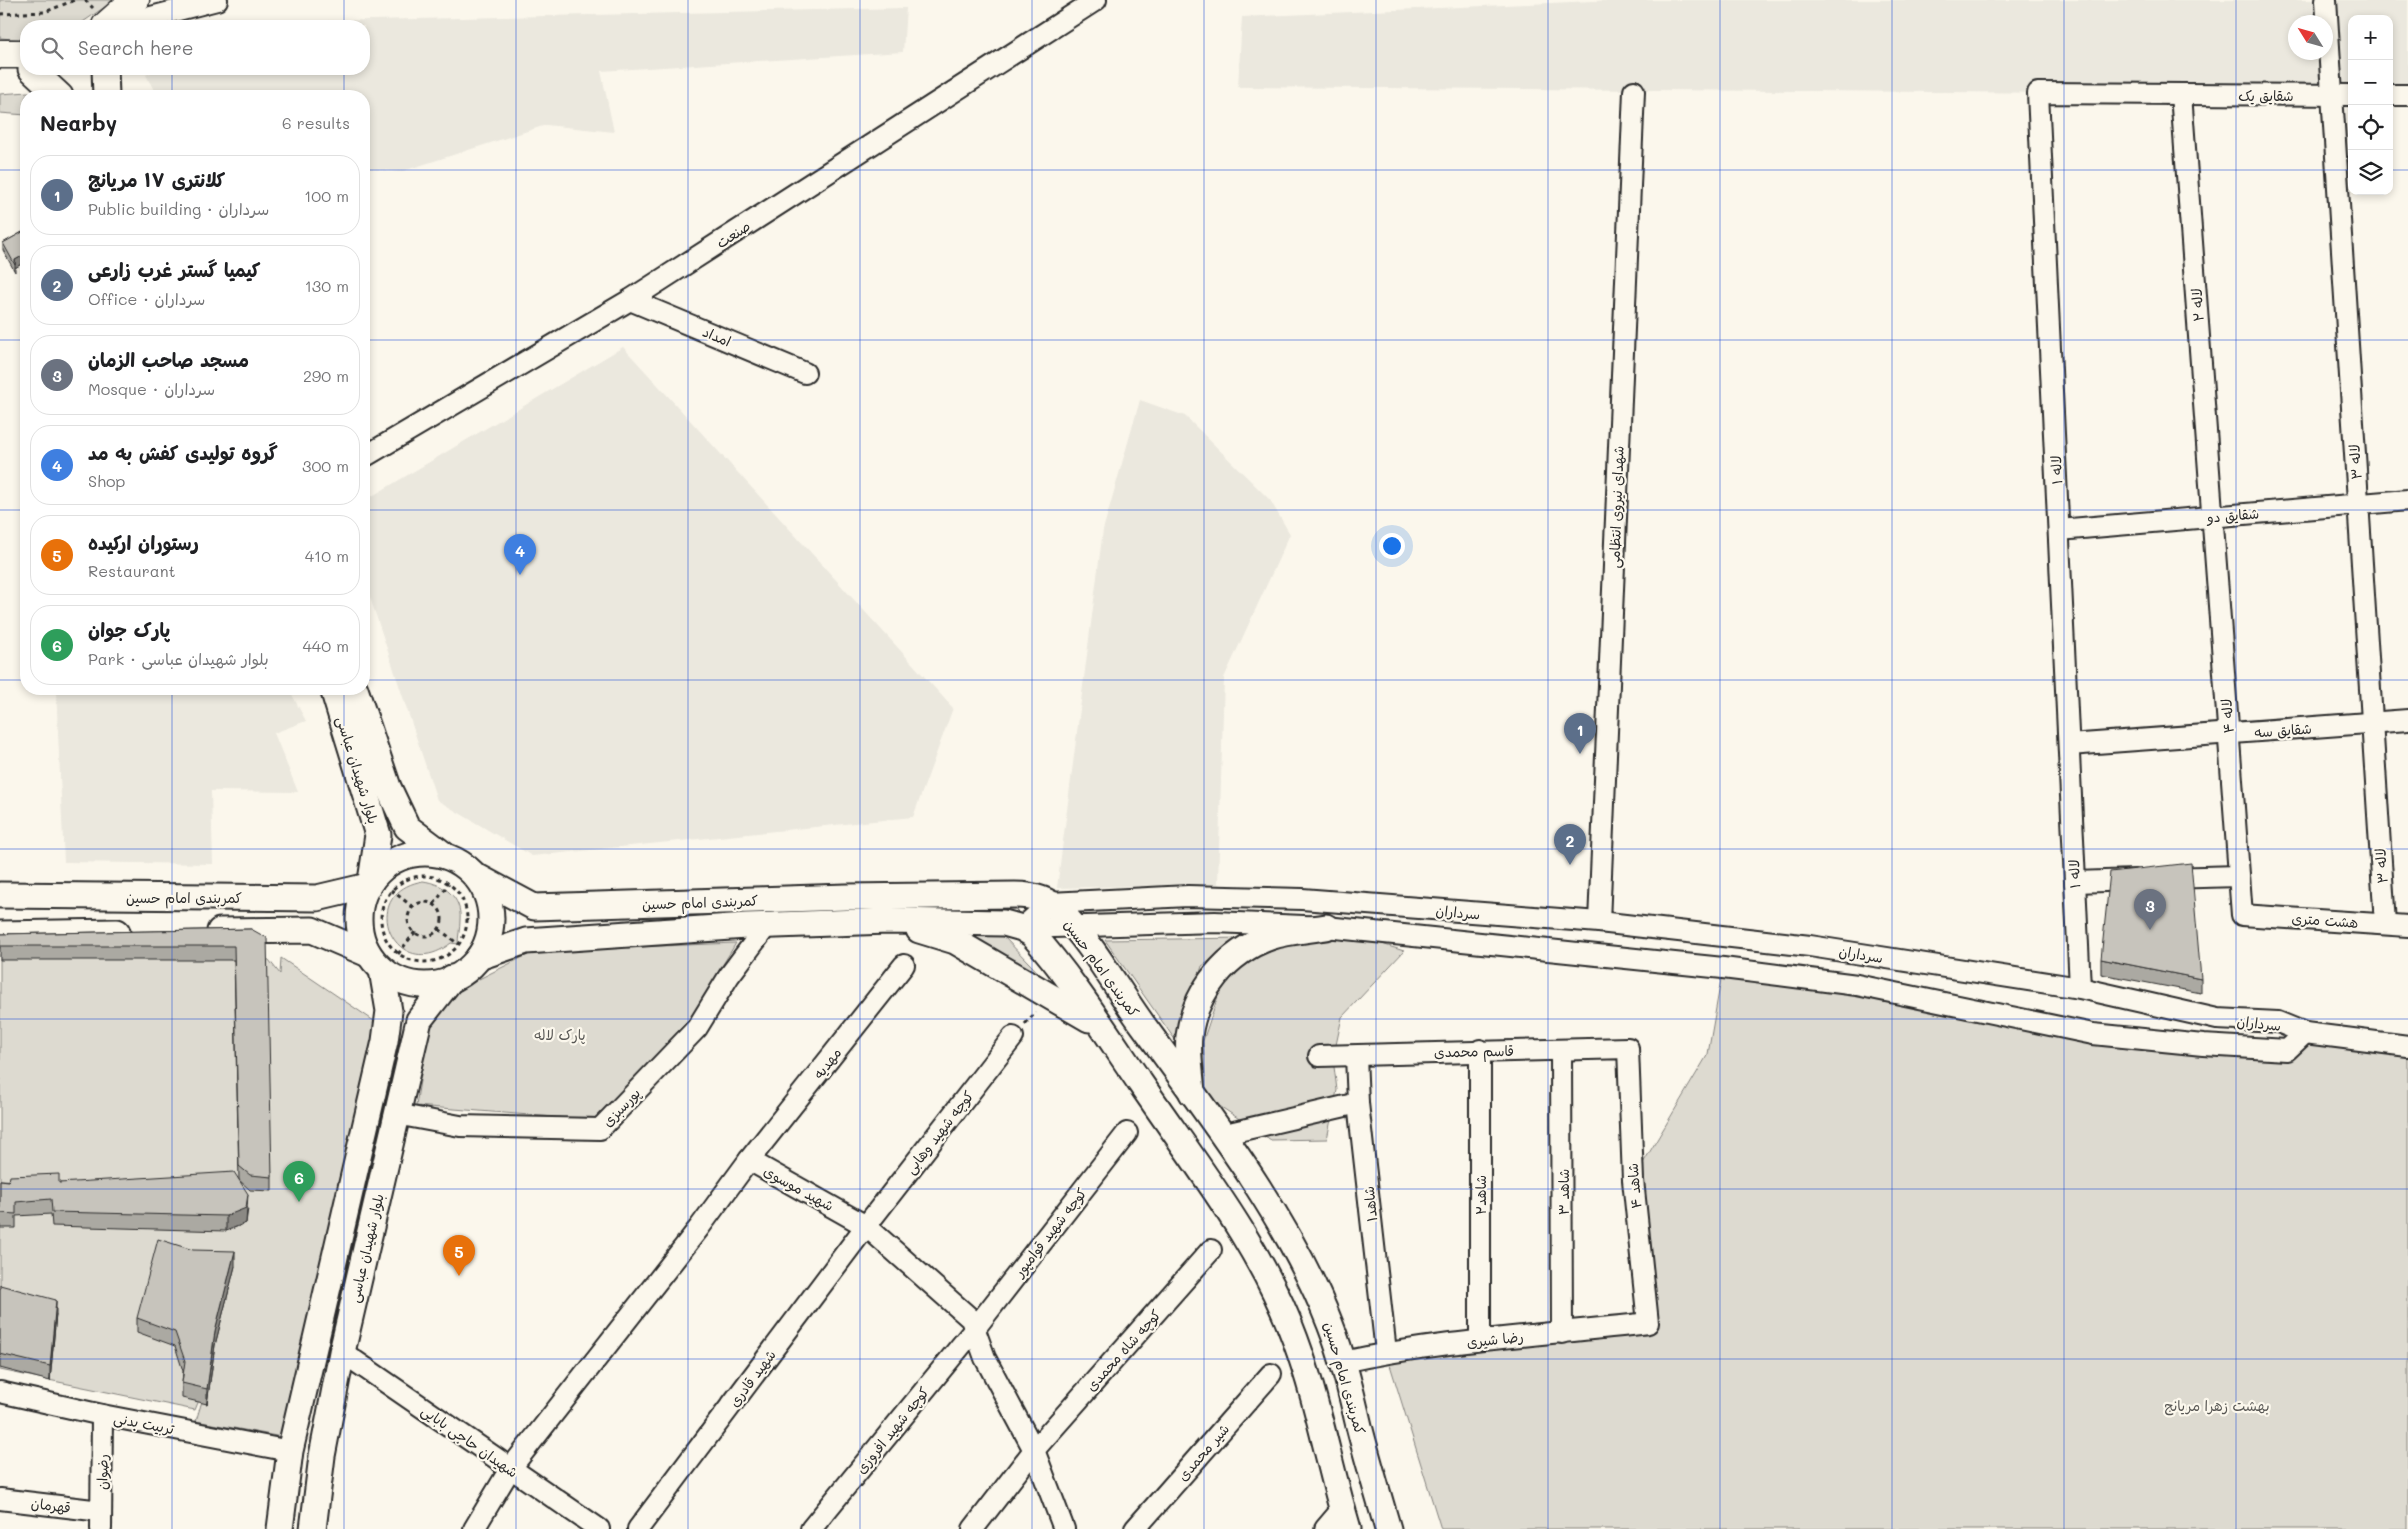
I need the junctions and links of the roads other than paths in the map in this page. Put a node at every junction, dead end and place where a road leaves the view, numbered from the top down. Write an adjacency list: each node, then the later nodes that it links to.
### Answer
1 (135, 0): 5 (highway)
2 (217, 0): 6 (street)
3 (1096, 0): 17 (street, صنعت)
4 (2326, 0): 13 (street, لاله ۳)
5 (113, 20)
6 (139, 20)
7 (37, 75): 9 (main road)
8 (106, 75): 10 (main road)
9 (54, 90)
10 (106, 90)
11 (1634, 91): 39 (street, شهدای نیروی انتظامی)
12 (2181, 94): 13 (street, شقایق یک); 22 (street, لاله ۲); 23 (street, لاله ۱)
13 (2332, 95): 14 (street, شقایق یک); 21 (street, لاله ۳)
14 (2348, 95)
15 (2393, 95): 16 (street)
16 (2408, 95)
17 (630, 300): 18 (street, امداد); 19 (street, صنعت)
18 (805, 372)
19 (370, 453)
20 (2408, 500): 21 (street, شقایق دو)
21 (2358, 504): 22 (street, شقایق دو); 27 (street, لاله ۳)
22 (2212, 517): 23 (street, شقایق دو); 28 (street, لاله ۴)
23 (2059, 530): 29 (street, لاله ۱)
24 (335, 695): 34 (main road, بلوار شهیدان عباسی)
25 (357, 695): 30 (main road, بلوار شهیدان عباسی)
26 (2408, 720): 27 (street, شقایق سه)
27 (2372, 723): 28 (street, شقایق سه); 41 (street, لاله ۳)
28 (2229, 734): 29 (street, شقایق سه); 32 (street, لاله ۴)
29 (2068, 746): 33 (street, لاله ۱)
30 (448, 857): 31 (main road, بلوار شهیدان عباسی); 34 (main road)
31 (476, 876): 36 (main road, کمربندی امام حسین); 49 (main road)
32 (2239, 876): 33 (street); 37 (street, لاله ۴)
33 (2075, 882): 53 (street, لاله ۱)
34 (377, 886): 35 (main road, کمربندی امام حسین); 50 (main road, بلوار شهیدان عباسی)
35 (0, 895)
36 (1050, 903): 39 (street, سرداران); 42 (main road, کمربندی امام حسین); 45 (street)
37 (2242, 915): 41 (street, هشت متری)
38 (888, 921): 40 (main road, کمربندی امام حسین); 45 (main road, کمربندی امام حسین); 54 (main road)
39 (1599, 922): 53 (street, سرداران)
40 (768, 924): 49 (main road, کمربندی امام حسین); 65 (street, پورسبزی)
41 (2385, 924): 43 (street, هشت متری)
42 (1073, 926): 44 (street, سرداران); 45 (street, سرداران); 63 (main road, کمربندی امام حسین)
43 (2408, 926)
44 (1326, 927): 55 (street, سرداران); 63 (main road)
45 (1022, 928): 54 (main road, کمربندی امام حسین)
46 (195, 931): 50 (main road)
47 (136, 932): 48 (main road)
48 (0, 934)
49 (469, 950): 52 (main road)
50 (383, 959): 52 (main road); 82 (main road, بلوار شهیدان عباسی)
51 (904, 965): 68 (street, مهدیه)
52 (452, 978): 65 (main road, بلوار شهیدان عباسی)
53 (2080, 988): 55 (street, سرداران)
54 (1101, 1026): 86 (main road, کمربندی امام حسین)
55 (2305, 1033): 57 (street)
56 (1013, 1037): 69 (street, کوچه شهید وهابی)
57 (2408, 1046)
58 (1628, 1048): 60 (street, قاسم محمدی); 71 (street, شاهد ۴)
59 (1480, 1050): 60 (street, قاسم محمدی); 62 (street, قاسم محمدی); 74 (street, شاهد۲)
60 (1562, 1051): 73 (street, شاهد ۳)
61 (1319, 1056): 62 (street, قاسم محمدی)
62 (1356, 1056): 64 (street, شاهد۱)
63 (1192, 1093): 67 (main road, کمربندی امام حسین)
64 (1358, 1103): 67 (street); 76 (street, شاهد۱)
65 (396, 1114): 75 (main road, بلوار شهیدان عباسی)
66 (1127, 1133): 72 (street, کوچه شهید قوامپور)
67 (1221, 1135): 77 (main road, کمربندی امام حسین)
68 (749, 1160): 69 (street, شهید موسوی); 84 (street, شهید موسوی)
69 (866, 1226): 72 (street, شهید موسوی); 92 (street, شهید قادری)
70 (1211, 1250): 81 (street, کوچه شاه محمدی)
71 (1648, 1323): 73 (street, رضا شیری)
72 (973, 1331): 81 (street, شهید موسوی); 93 (street, کوچه شهید افروزی)
73 (1562, 1333): 74 (street, رضا شیری)
74 (1480, 1340): 76 (street, رضا شیری)
75 (342, 1352): 83 (main road, بلوار شهیدان عباسی); 84 (street, شهیدان حاجی بابایی)
76 (1386, 1352): 77 (street, رضا شیری)
77 (1343, 1362): 98 (main road, کمربندی امام حسین)
78 (1271, 1374): 96 (street, شیر محمدی)
79 (0, 1392): 80 (street, تربیت بدنی)
80 (102, 1415): 82 (street, تربیت بدنی); 87 (street, رضوان)
81 (1034, 1450): 94 (street, کوچه شاه محمدی); 95 (street, شهید موسوی)
82 (290, 1451): 83 (main road); 88 (main road, بلوار شهیدان عباسی)
83 (322, 1456): 89 (main road, بلوار شهیدان عباسی)
84 (510, 1469): 90 (street, شهید موسوی); 91 (street, شهیدان حاجی بابایی)
85 (0, 1499): 87 (street, قهرمان)
86 (1345, 1519): 97 (street)
87 (101, 1520)
88 (280, 1529)
89 (313, 1529)
90 (474, 1529)
91 (599, 1529)
92 (638, 1529)
93 (811, 1529)
94 (973, 1529)
95 (1064, 1529)
96 (1135, 1529)
97 (1325, 1529)
98 (1388, 1529)

